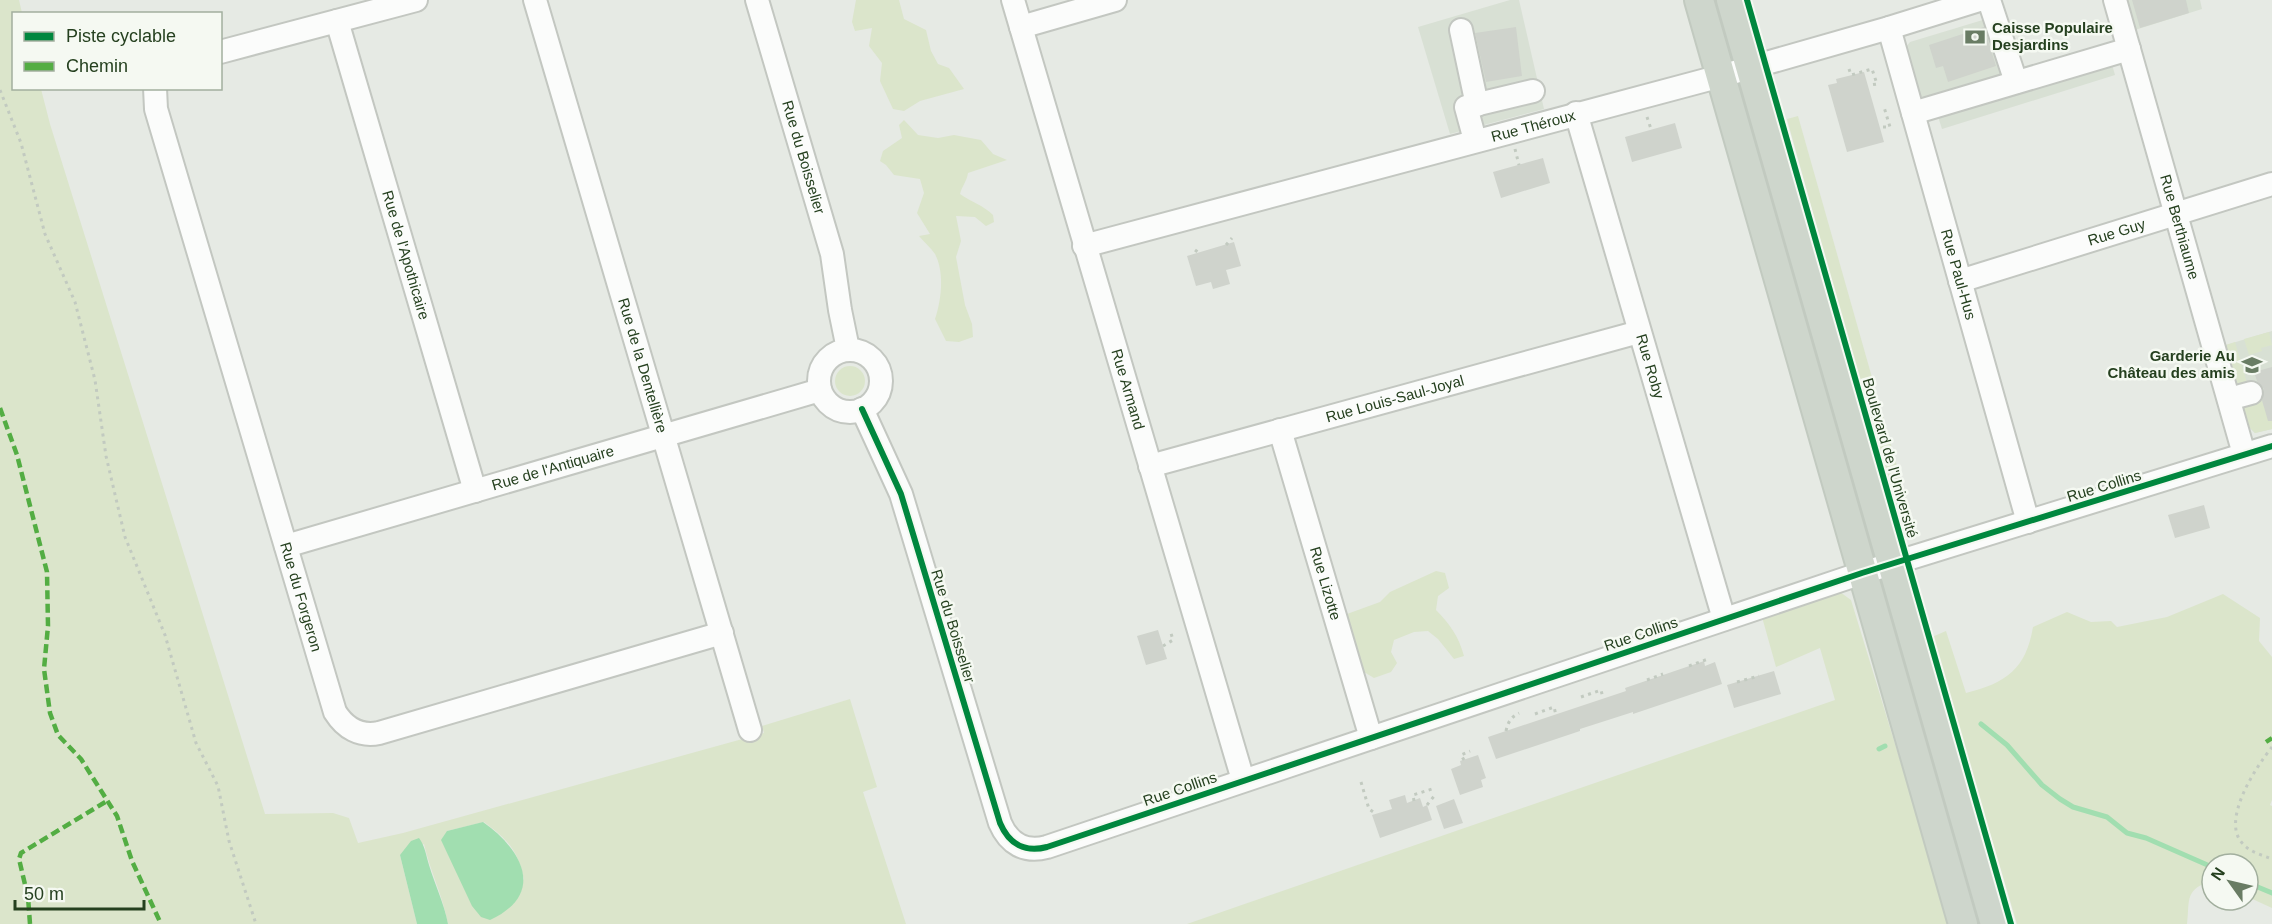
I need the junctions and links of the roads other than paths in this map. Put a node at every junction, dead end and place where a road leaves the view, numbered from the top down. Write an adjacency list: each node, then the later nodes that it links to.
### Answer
1 (417, 0): 11 (street)
2 (535, 0): 37 (street, Rue de la Dentellière)
3 (757, 0): 31 (street, Rue du Boisselier)
4 (1013, 0): 12 (street, Rue Armand)
5 (1114, 0): 12 (street)
6 (1699, 0): 18 (main road)
7 (1731, 0): 17 (main road, Boulevard de l'Université)
8 (1980, 0): 13 (street, Rue Théroux)
9 (1989, 0): 19 (street)
10 (2115, 0): 15 (street, Rue Berthiaume)
11 (337, 21): 16 (street); 41 (street, Rue de l'Apothicaire)
12 (1021, 27): 28 (street, Rue Armand)
13 (1889, 28): 17 (street, Rue Théroux); 23 (street, Rue Paul-Hus)
14 (1461, 30): 21 (street)
15 (2129, 49): 19 (street); 27 (street, Rue Berthiaume)
16 (222, 50)
17 (1750, 67): 18 (street, Rue Théroux); 44 (main road, Boulevard de l'Université)
18 (1721, 76): 22 (street, Rue Théroux); 45 (main road)
19 (2016, 82): 23 (street)
20 (155, 90): 43 (street, Rue du Forgeron)
21 (1486, 96): 24 (street); 25 (street)
22 (1576, 113): 24 (street, Rue Théroux); 30 (street, Rue Roby)
23 (1913, 113): 29 (street, Rue Paul-Hus)
24 (1540, 123): 25 (street, Rue Théroux)
25 (1475, 140): 28 (street, Rue Théroux)
26 (2272, 184): 27 (street, Rue Guy)
27 (2176, 215): 29 (street, Rue Guy); 34 (street, Rue Berthiaume)
28 (1084, 246): 40 (street, Rue Armand)
29 (1960, 281): 42 (street, Rue Paul-Hus)
30 (1639, 332): 36 (street, Rue Louis-Saul-Joyal); 46 (street, Rue Roby)
31 (848, 349): 32 (street); 35 (street)
32 (820, 390): 35 (street); 37 (street, Rue de l'Antiquaire)
33 (2252, 393): 34 (street)
34 (2229, 399): 39 (street, Rue Berthiaume)
35 (862, 409): 51 (street, Rue du Boisselier)
36 (1280, 430): 40 (street, Rue Louis-Saul-Joyal); 49 (street, Rue Lizotte)
37 (663, 436): 41 (street, Rue de l'Antiquaire); 47 (street, Rue de la Dentellière)
38 (2272, 446): 39 (street, Rue Collins)
39 (2244, 454): 42 (street, Rue Collins)
40 (1150, 466): 50 (street, Rue Armand)
41 (475, 491): 43 (street, Rue de l'Antiquaire)
42 (2028, 522): 44 (street, Rue Collins)
43 (286, 546): 47 (street, Rue du Forgeron)
44 (1891, 564): 45 (street, Rue Collins); 53 (main road, Boulevard de l'Université)
45 (1862, 573): 46 (street, Rue Collins); 52 (main road)
46 (1724, 619): 49 (street, Rue Collins)
47 (722, 633): 48 (street, Rue de la Dentellière)
48 (750, 730)
49 (1371, 738): 50 (street, Rue Collins)
50 (1243, 780): 51 (street, Rue Collins)
51 (1020, 847)
52 (1963, 924)
53 (1995, 924)

